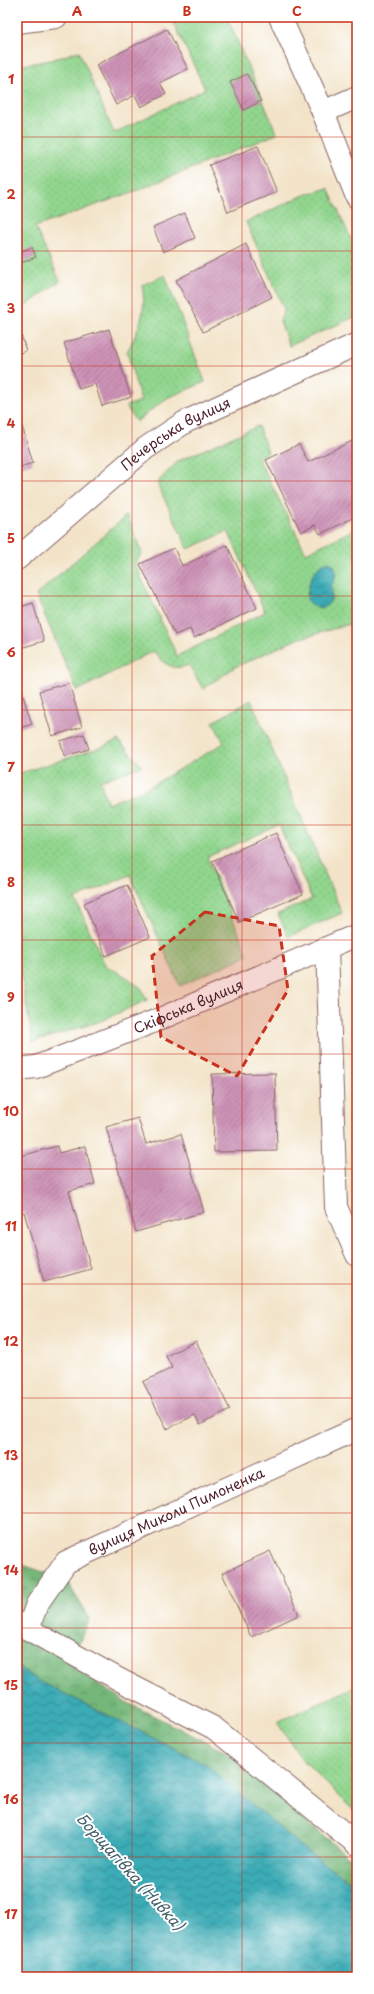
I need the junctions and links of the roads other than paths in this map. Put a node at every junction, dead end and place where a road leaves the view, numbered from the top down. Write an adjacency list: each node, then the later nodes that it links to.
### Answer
1 (56, 17): 3 (street)
2 (280, 17): 5 (street)
3 (17, 22)
4 (357, 97): 5 (street)
5 (323, 112): 6 (street)
6 (357, 197)
7 (357, 344): 8 (street, Печерська вулиця)
8 (17, 559)
9 (357, 935): 10 (street, Скіфська вулиця)
10 (327, 948): 11 (street, Скіфська вулиця); 12 (street)
11 (17, 1069)
12 (357, 1255)
13 (357, 1429): 14 (street, вулиця Миколи Пимоненка)
14 (22, 1626): 15 (street)
15 (357, 1844)

